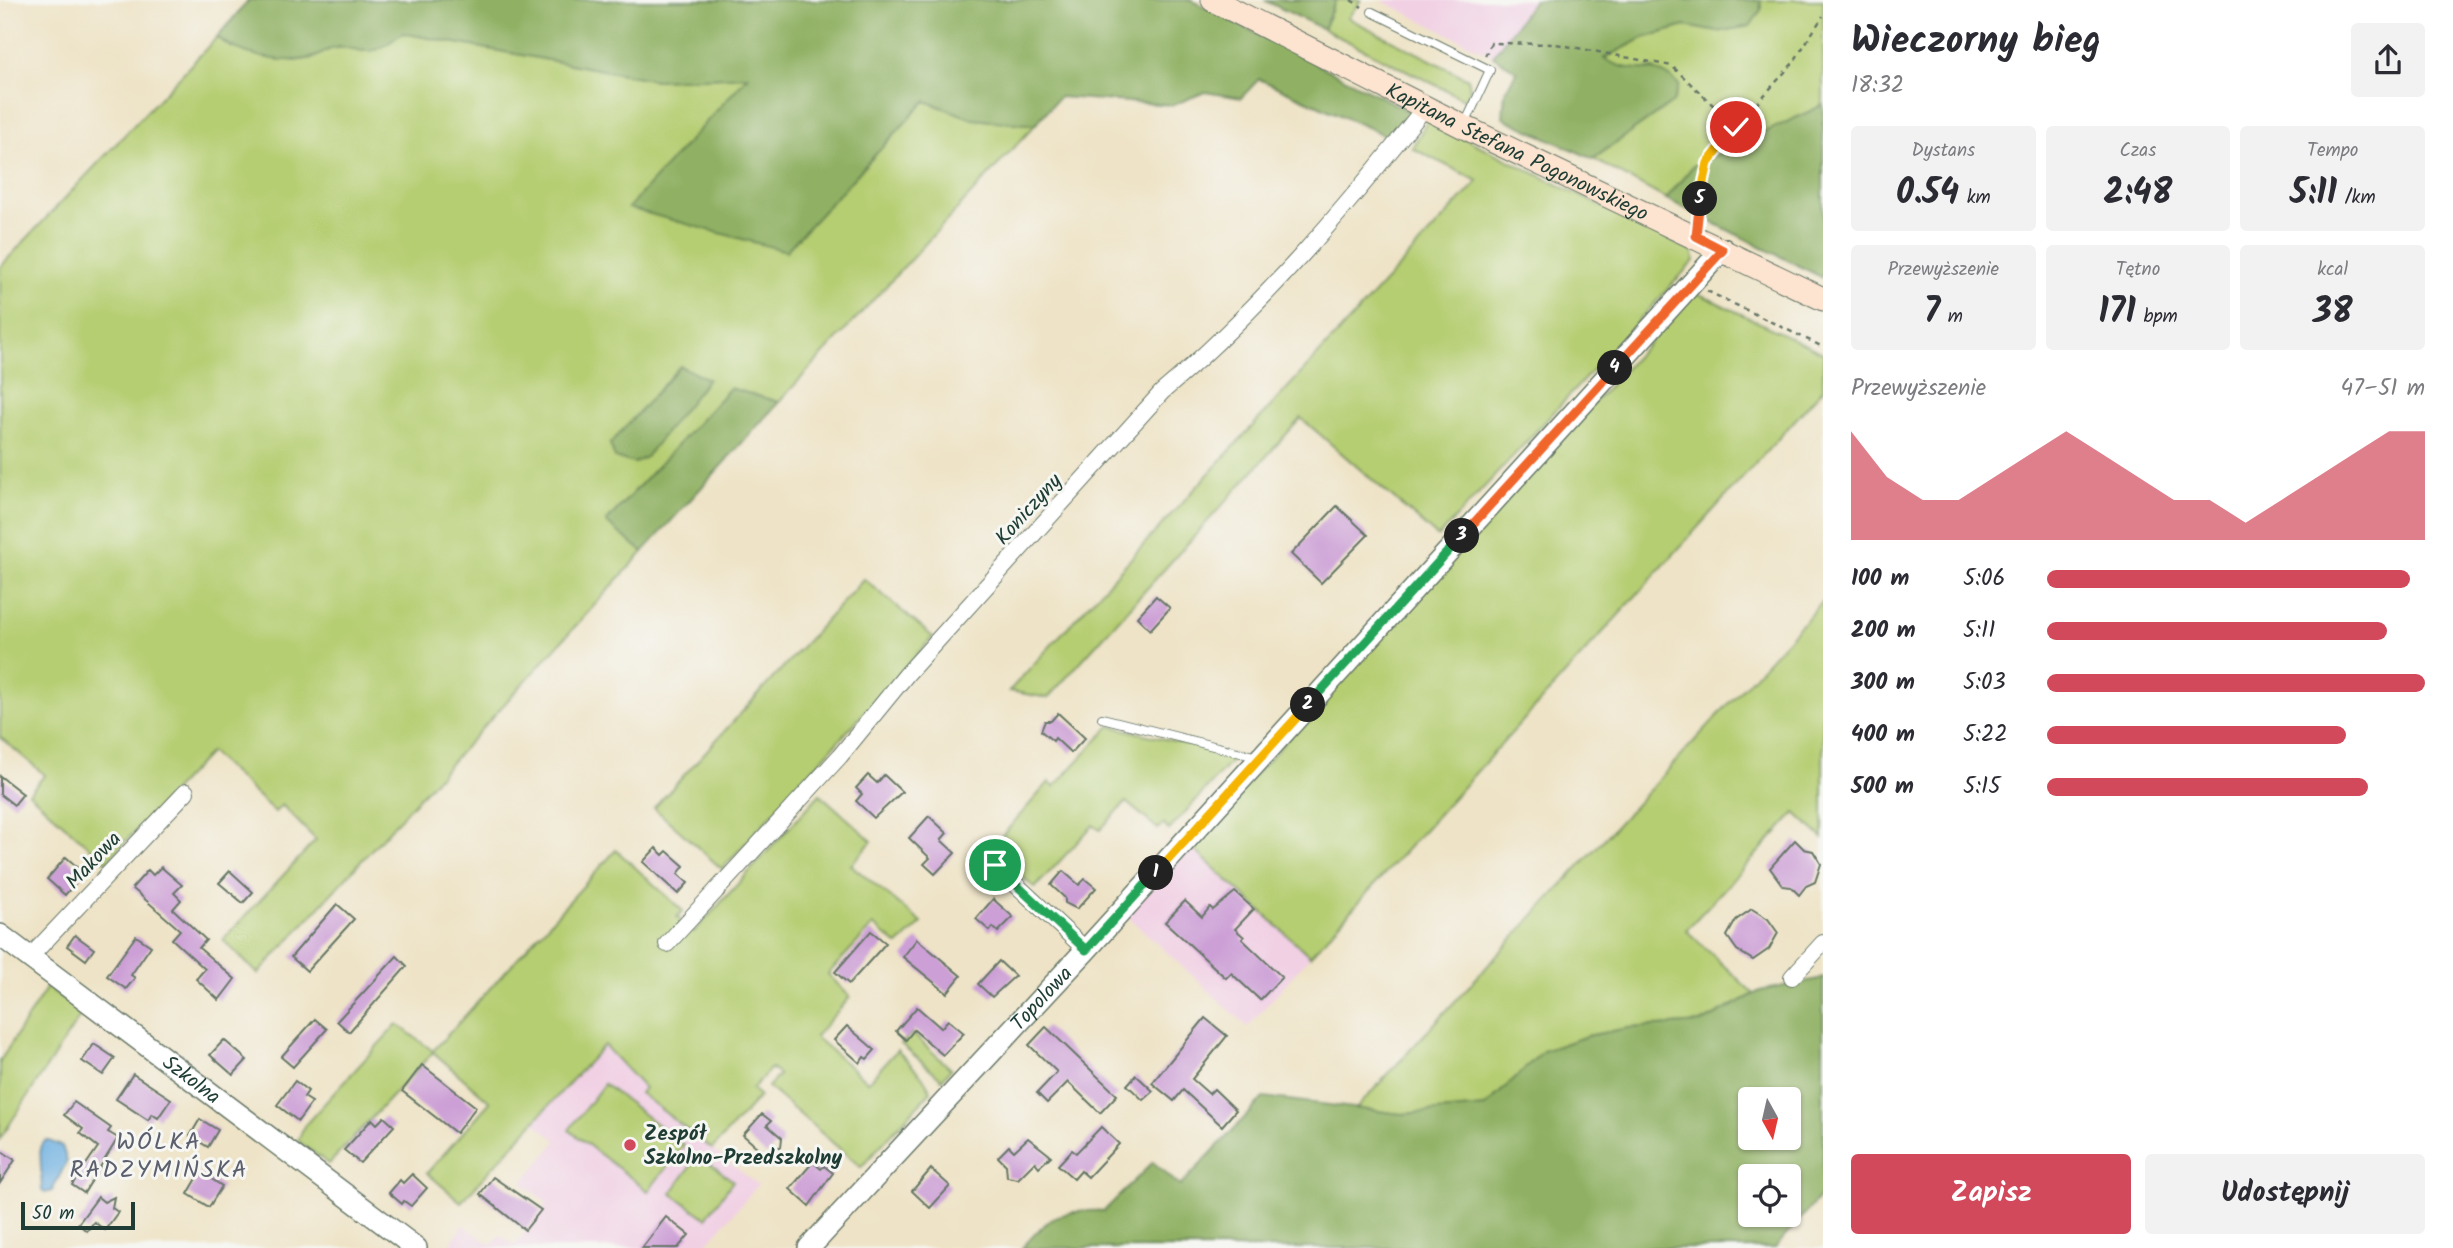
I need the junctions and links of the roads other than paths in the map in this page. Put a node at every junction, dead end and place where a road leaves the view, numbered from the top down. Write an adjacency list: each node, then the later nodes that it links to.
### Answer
1 (1213, 0): 3 (main road, Kapitana Stefana Pogonowskiego)
2 (1373, 12): 4 (lane)
3 (1425, 107): 4 (main road, Kapitana Stefana Pogonowskiego); 13 (street, Koniczyny)
4 (1464, 127): 5 (main road, Kapitana Stefana Pogonowskiego)
5 (1723, 250): 6 (main road, Kapitana Stefana Pogonowskiego); 8 (street, Topolowa)
6 (1823, 299)
7 (1102, 718): 8 (lane)
8 (1260, 758): 14 (street, Topolowa)
9 (186, 792): 15 (street, Makowa)
10 (995, 865): 14 (street)
11 (0, 934): 15 (street, Szkolna)
12 (1823, 943): 16 (street)
13 (667, 944)
14 (1086, 950): 18 (street, Topolowa)
15 (30, 957): 17 (street, Szkolna)
16 (1792, 977)
17 (416, 1248)
18 (810, 1248)

